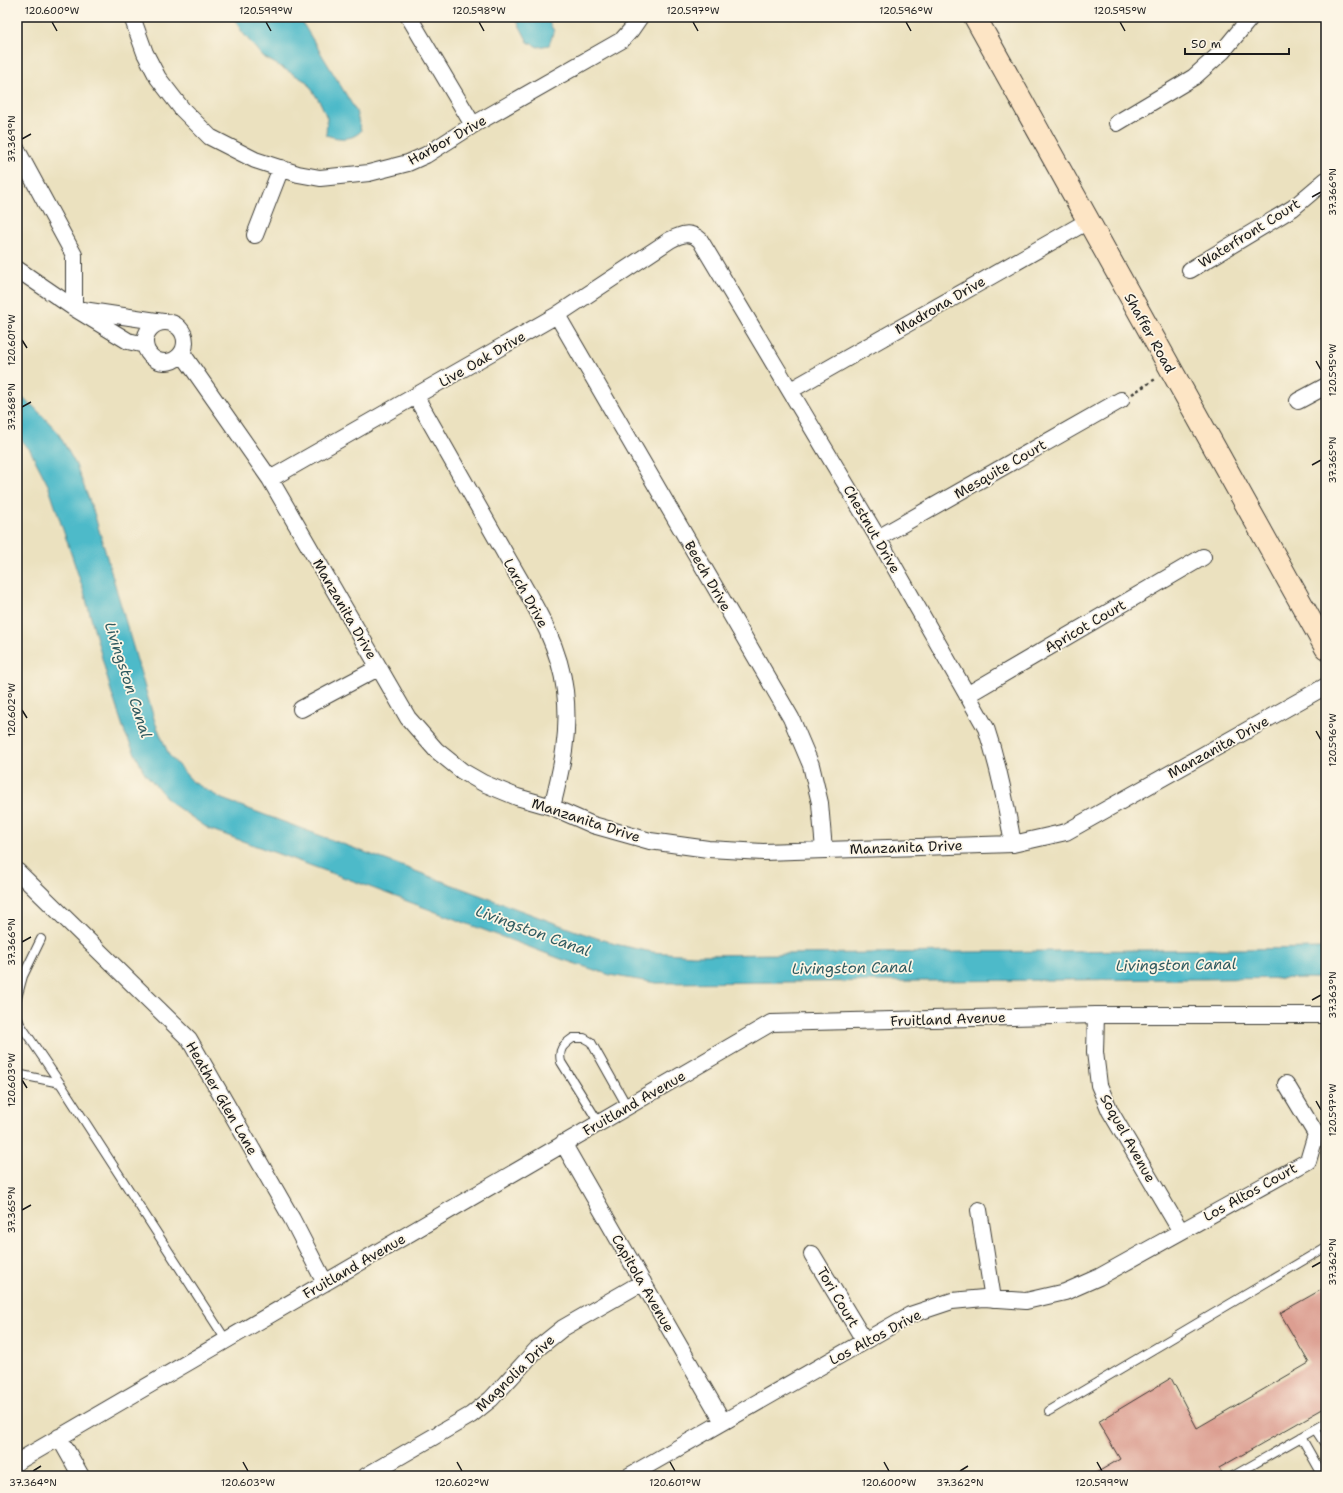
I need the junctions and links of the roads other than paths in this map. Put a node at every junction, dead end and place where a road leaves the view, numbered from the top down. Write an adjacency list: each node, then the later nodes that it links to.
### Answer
1 (132, 17): 9 (street, Harbor Drive)
2 (410, 17): 7 (street)
3 (640, 17): 7 (street, Harbor Drive)
4 (975, 17): 11 (main road, Shaffer Road)
5 (1251, 17): 6 (street)
6 (1117, 123)
7 (473, 125): 9 (street, Harbor Drive)
8 (17, 150): 16 (street)
9 (281, 168): 13 (street)
10 (1326, 180): 15 (street, Waterfront Court)
11 (1088, 220): 22 (street, Madrona Drive); 29 (main road, Shaffer Road)
12 (690, 233): 17 (street, Live Oak Drive); 22 (street, Chestnut Drive)
13 (255, 234)
14 (17, 269): 16 (street)
15 (1190, 270)
16 (74, 308): 18 (street); 19 (street)
17 (557, 315): 23 (street, Live Oak Drive); 36 (street, Beech Drive)
18 (163, 322): 19 (street); 20 (street)
19 (144, 345): 20 (street)
20 (182, 353): 26 (street, Manzanita Drive)
21 (1326, 386): 25 (street)
22 (791, 390): 27 (street, Chestnut Drive)
23 (416, 397): 26 (street, Live Oak Drive); 34 (street, Larch Drive)
24 (1122, 400): 27 (street, Mesquite Court)
25 (1298, 401)
26 (270, 479): 30 (street, Manzanita Drive)
27 (878, 538): 32 (street, Chestnut Drive)
28 (1203, 557): 32 (street, Apricot Court)
29 (1326, 648)
30 (378, 668): 33 (street); 34 (street, Manzanita Drive)
31 (1326, 686): 35 (street, Manzanita Drive)
32 (967, 695): 35 (street, Chestnut Drive)
33 (301, 710)
34 (552, 807): 36 (street, Manzanita Drive)
35 (1013, 844): 36 (street, Manzanita Drive)
36 (824, 850)
37 (17, 870): 53 (street, Heather Glen Lane)
38 (41, 938): 39 (lane)
39 (17, 998)
40 (1096, 1015): 41 (street, Fruitland Avenue); 46 (street, Fruitland Avenue); 50 (street, Soquel Avenue)
41 (1326, 1015)
42 (17, 1016): 44 (lane)
43 (17, 1074): 44 (lane)
44 (60, 1083): 56 (lane)
45 (1286, 1084): 50 (street, Los Altos Court)
46 (627, 1106): 47 (street, Fruitland Avenue); 47 (lane)
47 (599, 1123): 48 (street, Fruitland Avenue)
48 (563, 1143): 53 (street, Fruitland Avenue); 54 (street, Capitola Avenue)
49 (980, 1210): 55 (street)
50 (1180, 1230): 55 (street, Los Altos Drive)
51 (1326, 1247): 58 (lane)
52 (812, 1254): 57 (street, Tori Court)
53 (325, 1282): 56 (street, Fruitland Avenue)
54 (643, 1282): 59 (street, Capitola Avenue); 67 (street, Magnolia Drive)
55 (993, 1299): 57 (street, Los Altos Drive)
56 (226, 1340): 62 (street, Fruitland Avenue)
57 (864, 1340): 59 (street, Los Altos Drive)
58 (1049, 1411)
59 (723, 1422): 68 (street, Los Altos Drive)
60 (1326, 1423): 61 (lane)
61 (1315, 1429): 63 (lane); 64 (lane)
62 (59, 1437): 65 (street, Fruitland Avenue); 66 (street)
63 (1300, 1437): 69 (lane); 70 (lane)
64 (1326, 1446)
65 (17, 1462)
66 (80, 1476)
67 (366, 1476)
68 (629, 1476)
69 (1235, 1476)
70 (1323, 1476)

